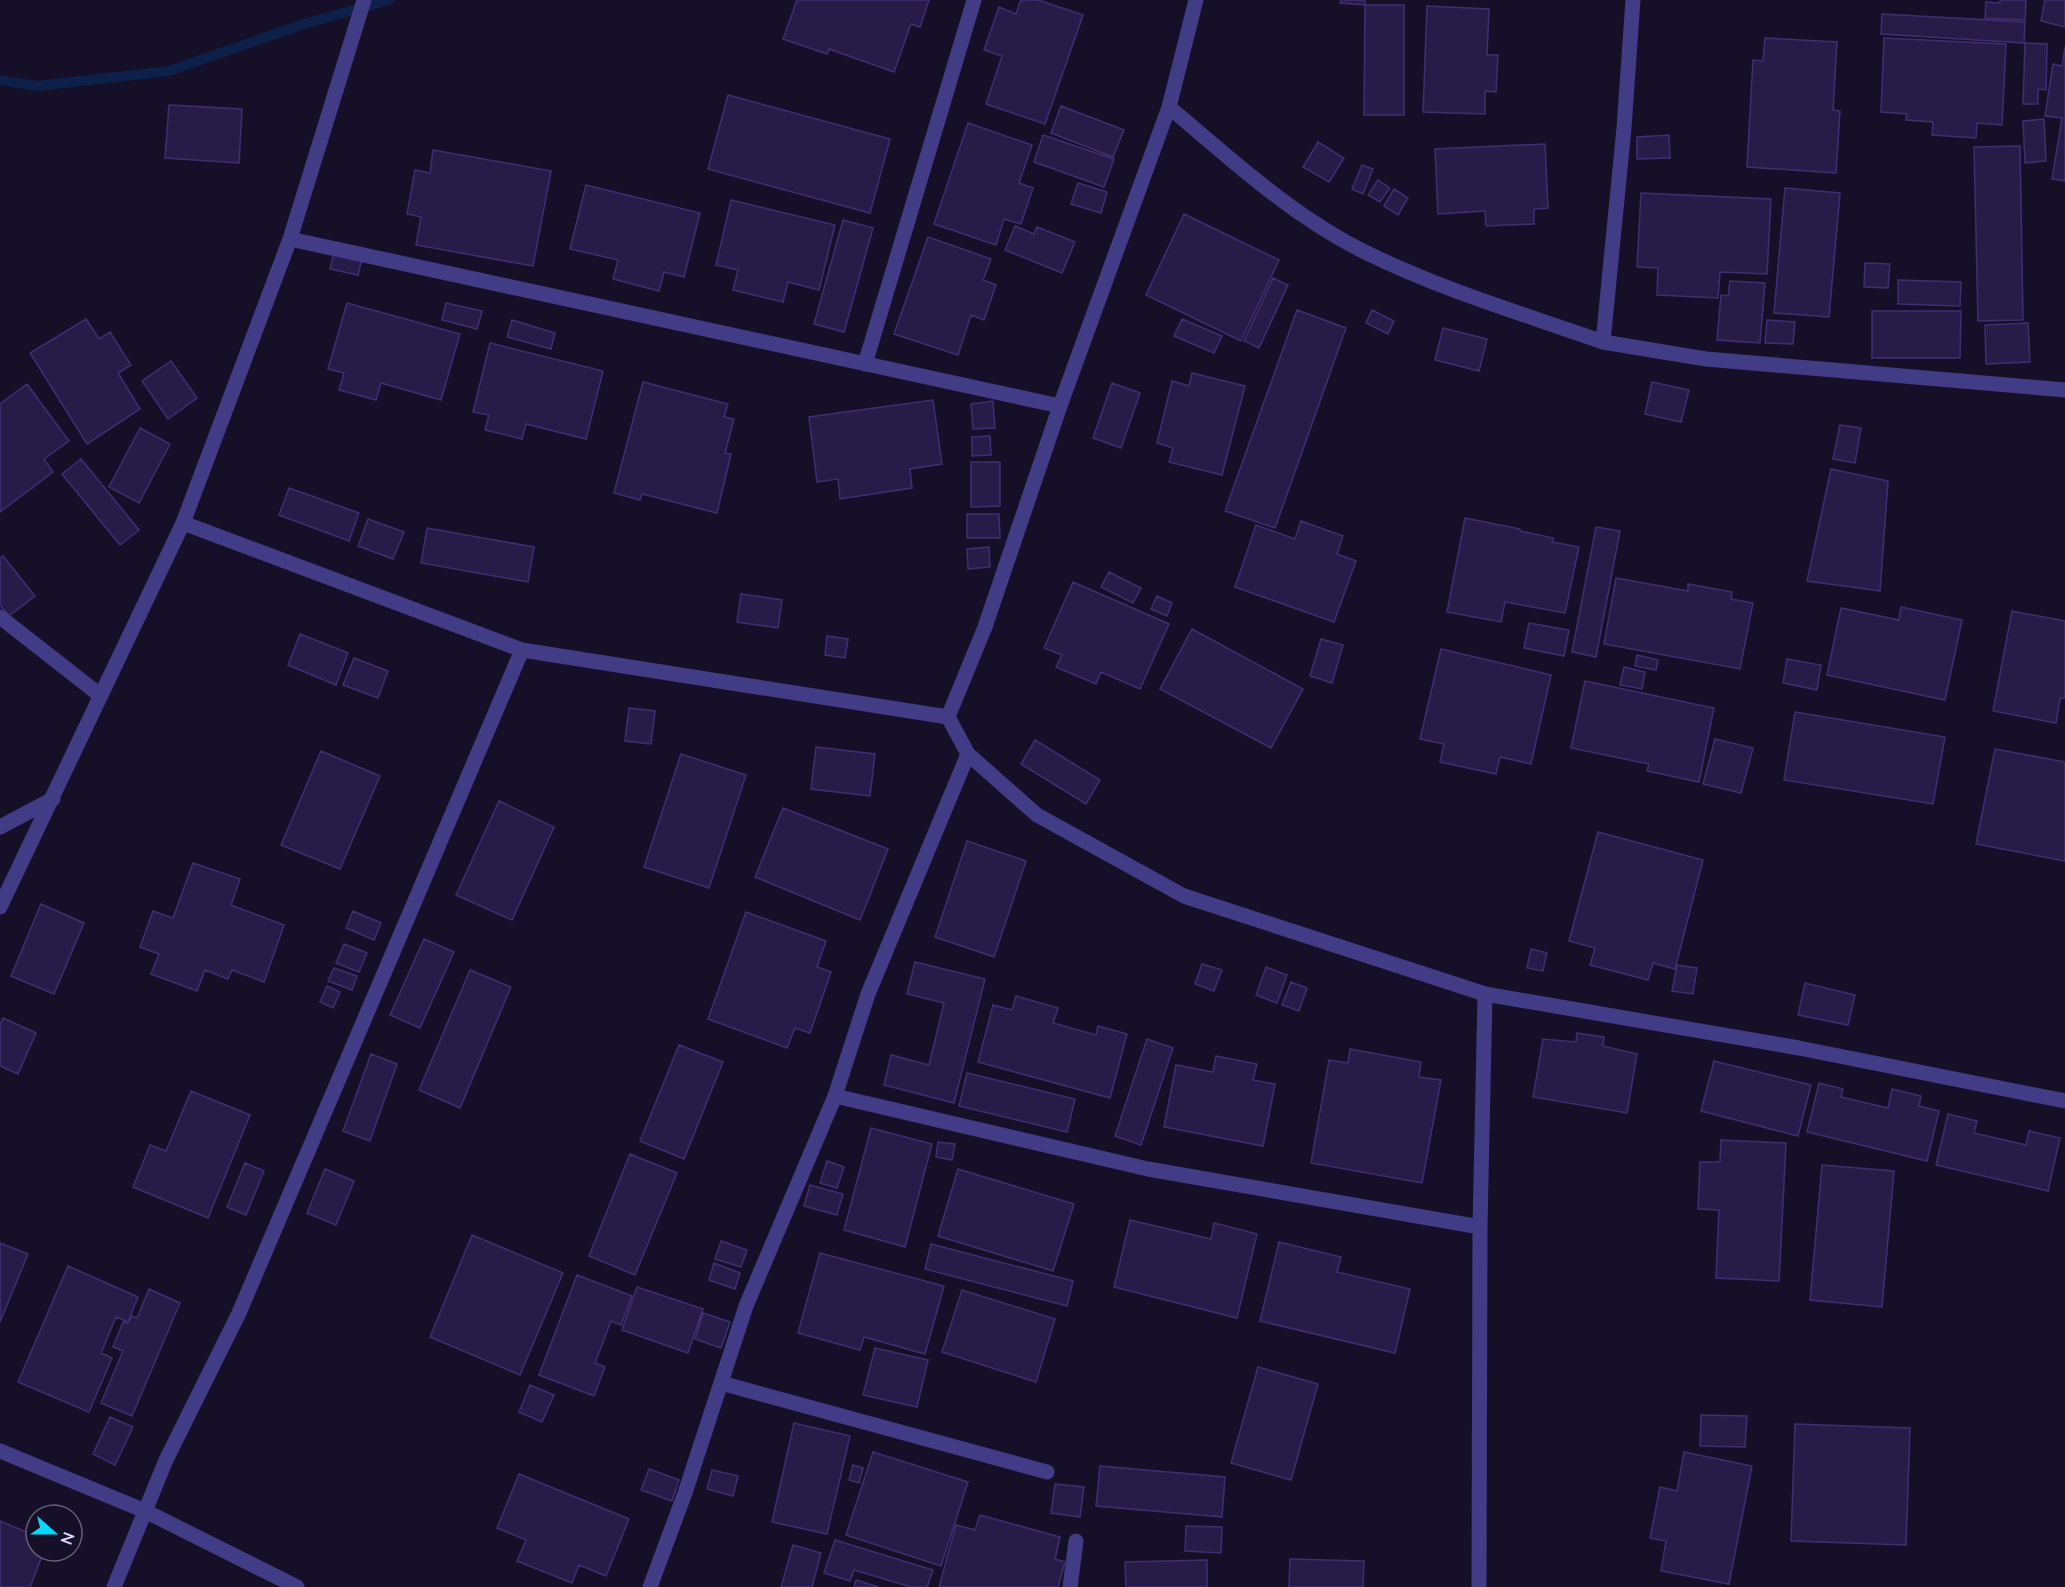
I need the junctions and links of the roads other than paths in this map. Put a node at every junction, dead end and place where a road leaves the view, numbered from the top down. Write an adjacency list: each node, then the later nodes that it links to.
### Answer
1 (364, 0): 6 (street)
2 (974, 0): 8 (street)
3 (1196, 0): 5 (street)
4 (1633, 0): 7 (street)
5 (1169, 107): 7 (street); 10 (street)
6 (290, 239): 8 (street); 11 (street)
7 (1602, 342): 9 (street)
8 (866, 364): 10 (street)
9 (2065, 390)
10 (1060, 406): 15 (street)
11 (183, 523): 13 (street); 14 (street)
12 (0, 617): 14 (street)
13 (522, 650): 15 (street); 27 (street)
14 (101, 696): 17 (street)
15 (948, 717): 16 (street)
16 (968, 754): 20 (street); 21 (street)
17 (52, 799): 18 (street); 19 (street)
18 (0, 827)
19 (0, 907)
20 (1485, 994): 22 (street); 23 (street)
21 (835, 1096): 23 (street); 24 (street)
22 (2065, 1101)
23 (1480, 1227): 33 (street)
24 (721, 1383): 26 (street); 31 (street)
25 (0, 1451): 27 (street)
26 (1047, 1472)
27 (145, 1511): 29 (street); 30 (street)
28 (1076, 1541): 32 (street)
29 (114, 1587)
30 (297, 1587)
31 (650, 1587)
32 (1070, 1587)
33 (1479, 1587)

